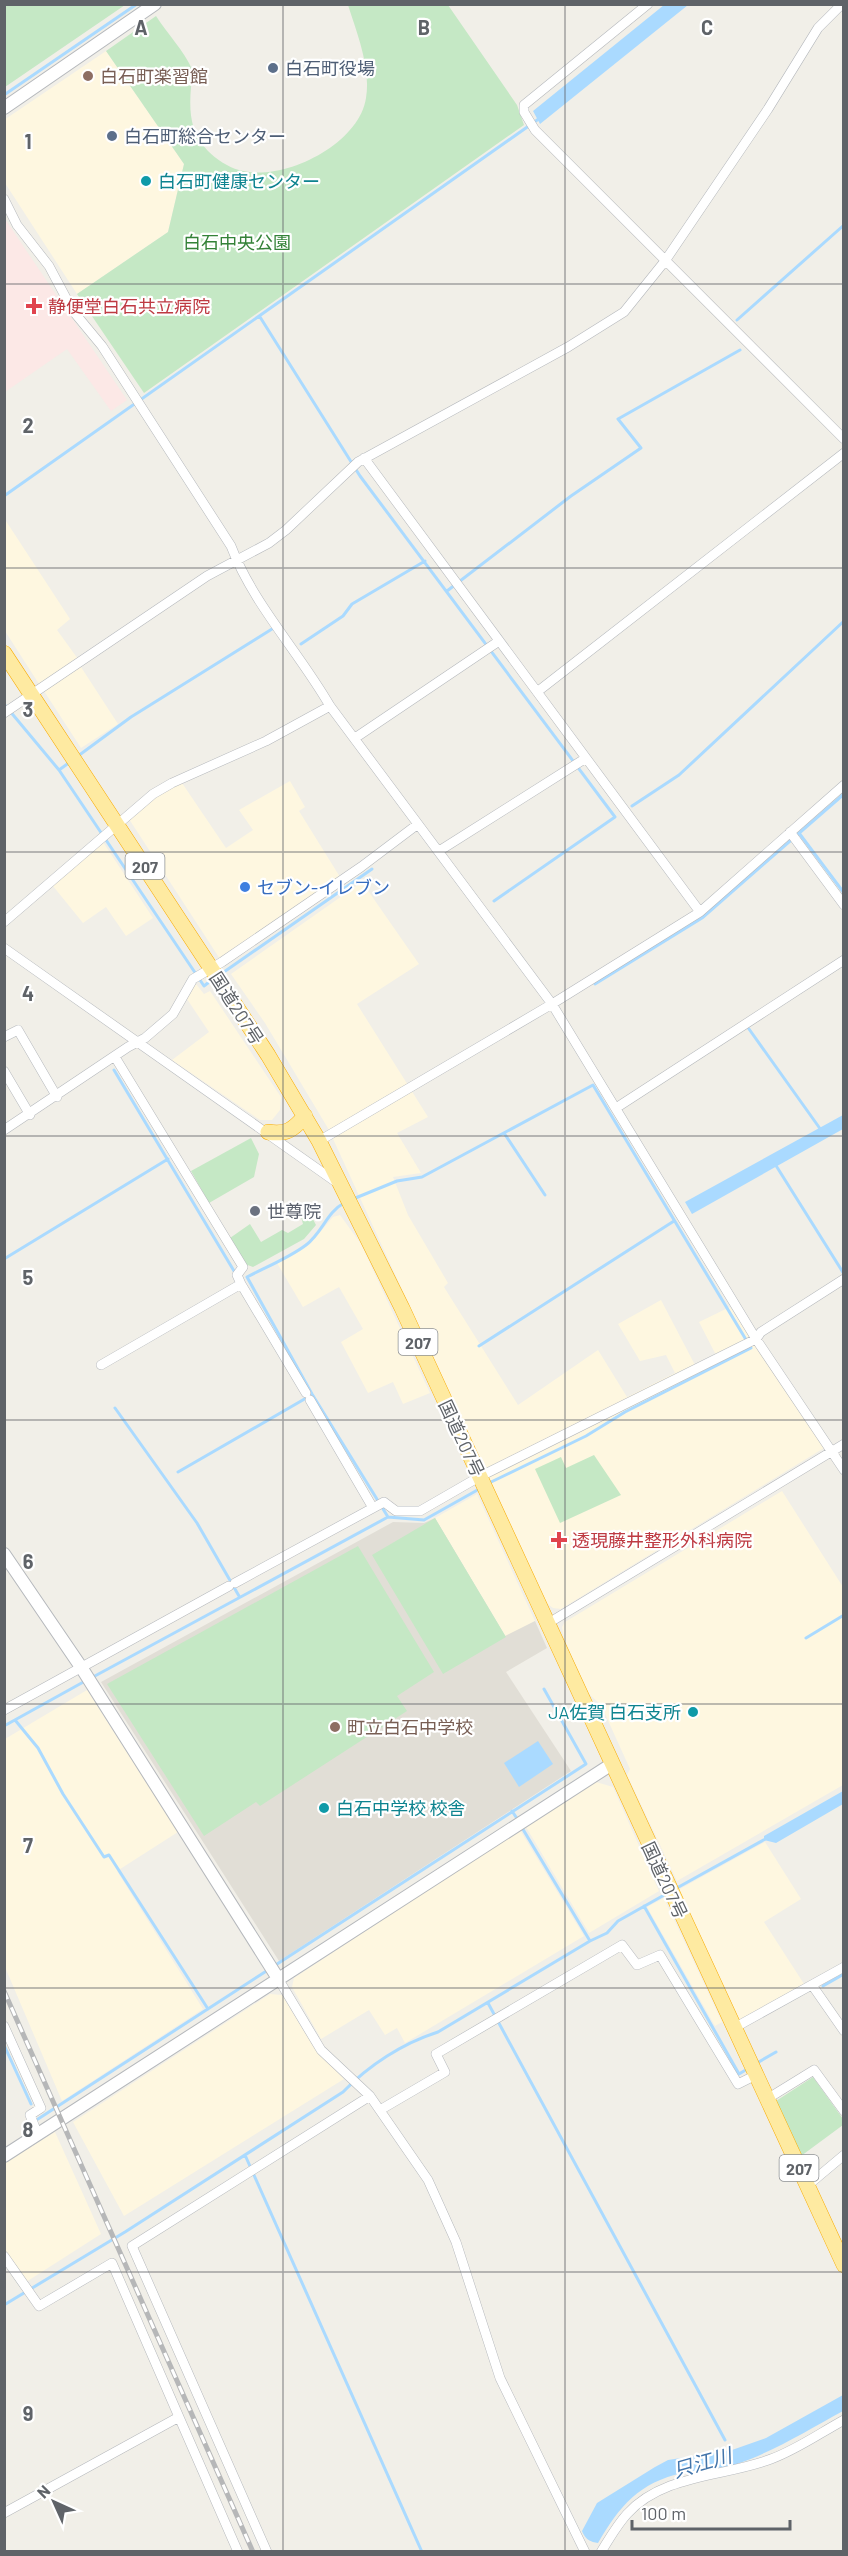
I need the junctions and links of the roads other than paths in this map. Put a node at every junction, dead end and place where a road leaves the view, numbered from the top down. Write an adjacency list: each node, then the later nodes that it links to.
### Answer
1 (155, 4): 4 (street)
2 (648, 4): 6 (street)
3 (837, 8): 6 (street)
4 (4, 108)
5 (4, 199): 10 (street)
6 (665, 261): 7 (street); 9 (street)
7 (843, 439)
8 (843, 453): 13 (street)
9 (358, 463): 10 (street); 11 (street)
10 (236, 560): 14 (street); 15 (street)
11 (492, 646): 13 (street); 17 (street)
12 (4, 653): 14 (highway, 国道207号 / 207)
13 (537, 692): 18 (street)
14 (32, 695): 16 (street); 21 (highway, 国道207号 / 207)
15 (330, 706): 17 (street); 21 (street)
16 (8, 711)
17 (355, 738): 20 (street)
18 (579, 762): 23 (street); 25 (street)
19 (843, 785): 22 (street)
20 (418, 824): 23 (street); 29 (street)
21 (108, 832): 26 (street); 29 (highway, 国道207号 / 207)
22 (793, 836): 24 (street); 25 (street)
23 (439, 851): 30 (street)
24 (843, 905)
25 (700, 912): 30 (street)
26 (4, 922)
27 (4, 948): 32 (street)
28 (843, 960): 36 (street)
29 (207, 974): 32 (street); 38 (highway, 国道207号 / 207)
30 (552, 1004): 36 (street); 41 (street)
31 (4, 1037): 35 (street)
32 (137, 1041): 33 (street); 40 (street)
33 (115, 1057): 35 (street); 44 (street)
34 (4, 1071): 37 (street)
35 (57, 1097): 37 (street)
36 (616, 1108): 45 (street)
37 (30, 1115): 39 (street)
38 (305, 1116): 40 (highway); 41 (highway, 国道207号 / 207)
39 (4, 1130)
40 (268, 1132): 42 (street)
41 (320, 1141): 42 (highway, 国道207号 / 207)
42 (348, 1196): 50 (highway, 国道207号 / 207)
43 (843, 1279): 45 (street)
44 (241, 1284): 46 (street); 51 (street)
45 (750, 1342): 48 (street); 50 (street)
46 (101, 1365)
47 (843, 1444): 48 (street)
48 (831, 1452): 49 (street); 53 (street)
49 (843, 1470)
50 (482, 1483): 51 (street); 53 (highway, 国道207号 / 207)
51 (378, 1505): 54 (street)
52 (4, 1554): 54 (street)
53 (548, 1624): 56 (highway, 国道207号 / 207)
54 (86, 1675): 55 (street); 58 (street)
55 (4, 1710)
56 (612, 1764): 58 (street); 61 (highway, 国道207号 / 207)
57 (843, 1967): 59 (street)
58 (274, 1972): 64 (street); 68 (street)
59 (812, 1985): 61 (street); 62 (street)
60 (4, 2026): 68 (street)
61 (734, 2028): 63 (highway, 国道207号 / 207)
62 (843, 2031)
63 (753, 2070): 65 (highway, 国道207号 / 207); 66 (street)
64 (370, 2096): 66 (street); 78 (street)
65 (767, 2100): 67 (street); 71 (highway, 国道207号 / 207)
66 (380, 2110): 79 (street)
67 (843, 2112)
68 (38, 2135): 70 (street)
69 (843, 2155): 71 (street)
70 (4, 2156)
71 (807, 2186): 73 (highway, 国道207号 / 207)
72 (4, 2256): 74 (street)
73 (843, 2265)
74 (179, 2417): 76 (street); 77 (street)
75 (843, 2420): 80 (street)
76 (4, 2513)
77 (238, 2552)
78 (267, 2552)
79 (585, 2552)
80 (601, 2552)

